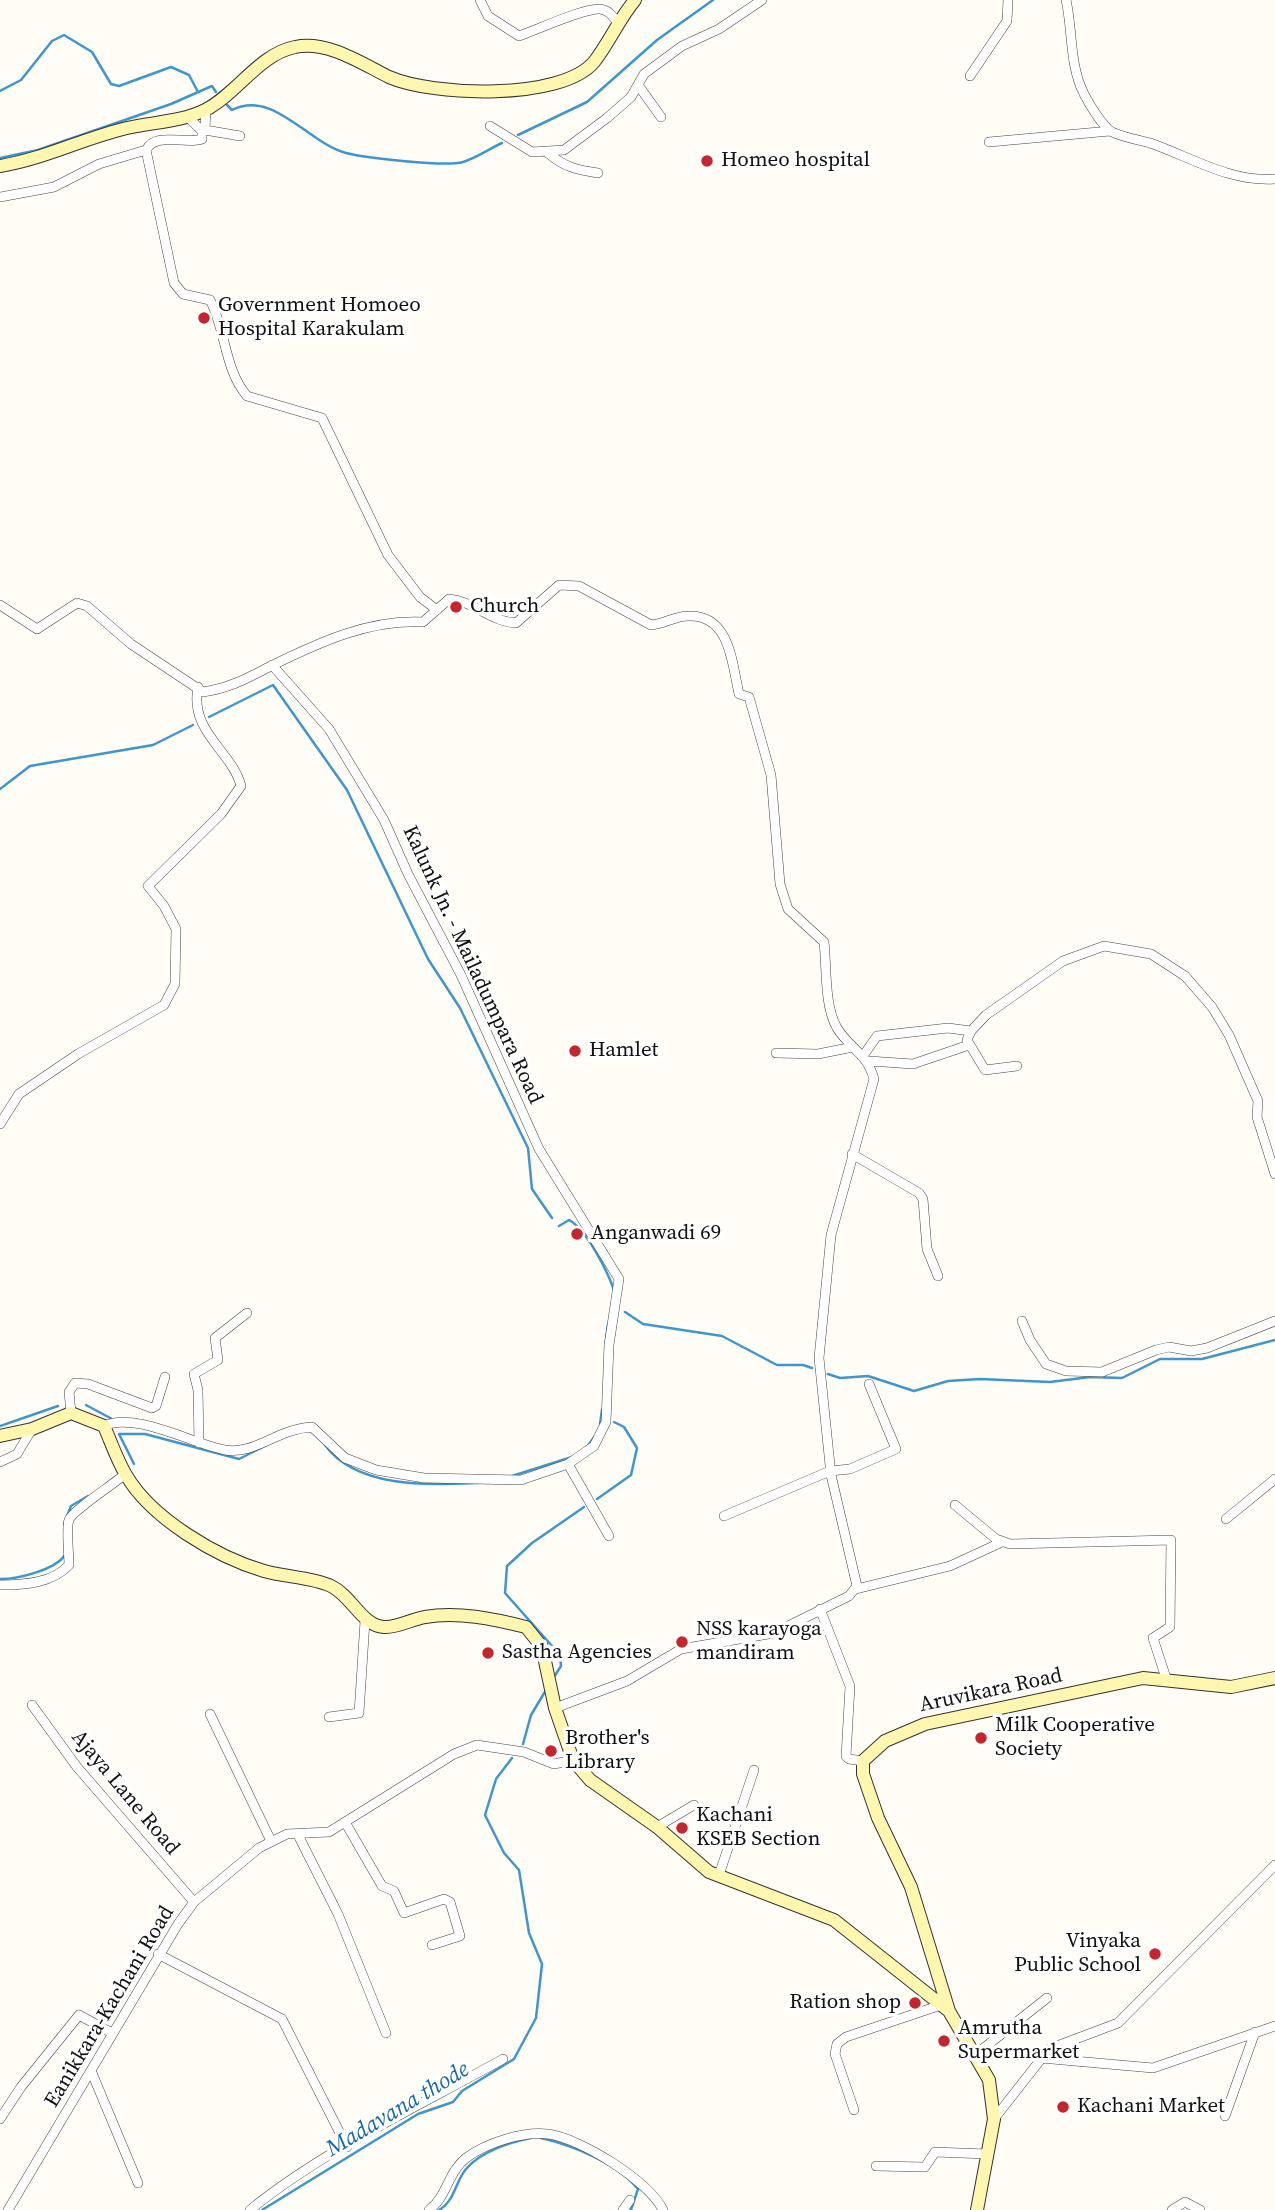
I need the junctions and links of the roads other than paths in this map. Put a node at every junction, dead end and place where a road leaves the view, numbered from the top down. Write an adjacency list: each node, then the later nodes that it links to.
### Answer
1 (480, 0): 6 (street)
2 (635, 0): 6 (main road)
3 (762, 0): 8 (street)
4 (1008, 0): 7 (street)
5 (1066, 0): 13 (street)
6 (617, 22): 9 (main road)
7 (970, 76)
8 (638, 85): 11 (street); 17 (street)
9 (206, 110): 10 (main road); 14 (street)
10 (188, 117): 16 (street); 18 (main road)
11 (661, 117)
12 (490, 126): 17 (street)
13 (1110, 131): 15 (street); 20 (street)
14 (240, 136)
15 (989, 142)
16 (146, 150): 21 (street); 23 (street)
17 (548, 153): 19 (street)
18 (0, 166)
19 (598, 173)
20 (1275, 180)
21 (0, 197)
22 (0, 606): 25 (street)
23 (437, 610): 24 (street); 28 (street)
24 (272, 665): 25 (street); 47 (street, Kalunk Jn. - Mailadumpara Road)
25 (198, 687): 32 (street)
26 (971, 1031): 27 (street); 30 (street); 34 (street)
27 (969, 1045): 30 (street); 31 (street)
28 (853, 1047): 29 (street); 30 (street)
29 (776, 1053)
30 (866, 1058): 33 (street)
31 (1017, 1066)
32 (0, 1124)
33 (852, 1154): 35 (street); 48 (street)
34 (1275, 1174)
35 (938, 1276)
36 (247, 1313): 45 (street)
37 (1022, 1321): 38 (street)
38 (1275, 1321)
39 (165, 1377): 41 (street)
40 (869, 1384): 48 (street)
41 (71, 1413): 42 (main road); 43 (main road)
42 (104, 1426): 45 (street); 49 (main road)
43 (32, 1429): 44 (main road); 46 (street)
44 (0, 1436)
45 (199, 1443): 47 (street)
46 (0, 1462)
47 (569, 1464): 54 (street)
48 (830, 1471): 52 (street); 57 (street)
49 (125, 1474): 56 (street); 59 (main road)
50 (1275, 1479): 53 (street)
51 (955, 1505): 55 (street)
52 (724, 1516)
53 (1226, 1518)
54 (609, 1535)
55 (1002, 1542): 57 (street); 61 (street)
56 (0, 1585)
57 (856, 1589): 58 (street)
58 (820, 1609): 63 (street); 67 (street)
59 (365, 1621): 63 (main road); 65 (street)
60 (1275, 1678): 61 (main road, Aruvikara Road)
61 (1167, 1681): 67 (main road, Aruvikara Road)
62 (32, 1705): 76 (street, Ajaya Lane Road)
63 (555, 1708): 66 (main road)
64 (210, 1714): 73 (street)
65 (329, 1717)
66 (573, 1760): 70 (street, Eanikkara-Kachani Road); 71 (main road)
67 (863, 1761): 80 (main road)
68 (754, 1770): 75 (street)
69 (694, 1805): 71 (street)
70 (345, 1822): 72 (street, Eanikkara-Kachani Road); 77 (street)
71 (657, 1827): 75 (main road)
72 (298, 1835): 73 (street, Eanikkara-Kachani Road); 84 (street)
73 (271, 1841): 76 (street, Eanikkara-Kachani Road)
74 (1275, 1865): 86 (street)
75 (719, 1875): 80 (main road)
76 (194, 1902): 78 (street, Eanikkara-Kachani Road)
77 (432, 1945)
78 (158, 1954): 83 (street, Eanikkara-Kachani Road); 93 (street)
79 (1047, 1998): 85 (street)
80 (945, 2008): 85 (main road); 89 (street)
81 (1275, 2026): 82 (street)
82 (1255, 2032): 86 (street); 90 (street)
83 (112, 2033): 88 (street, Eanikkara-Kachani Road); 91 (street)
84 (386, 2033)
85 (975, 2055): 92 (main road)
86 (1041, 2058): 92 (street)
87 (503, 2059): 93 (street)
88 (92, 2073): 96 (street); 99 (street, Eanikkara-Kachani Road)
89 (854, 2110)
90 (1225, 2116)
91 (0, 2119)
92 (994, 2119): 94 (main road)
93 (347, 2147): 100 (street)
94 (987, 2154): 95 (street); 104 (main road)
95 (876, 2166)
96 (138, 2183)
97 (630, 2200): 102 (street)
98 (0, 2205): 99 (street)
99 (8, 2210)
100 (250, 2210)
101 (429, 2210): 103 (street)
102 (623, 2210)
103 (663, 2210)
104 (977, 2210)
105 (1171, 2210): 106 (street)
106 (1200, 2210)

